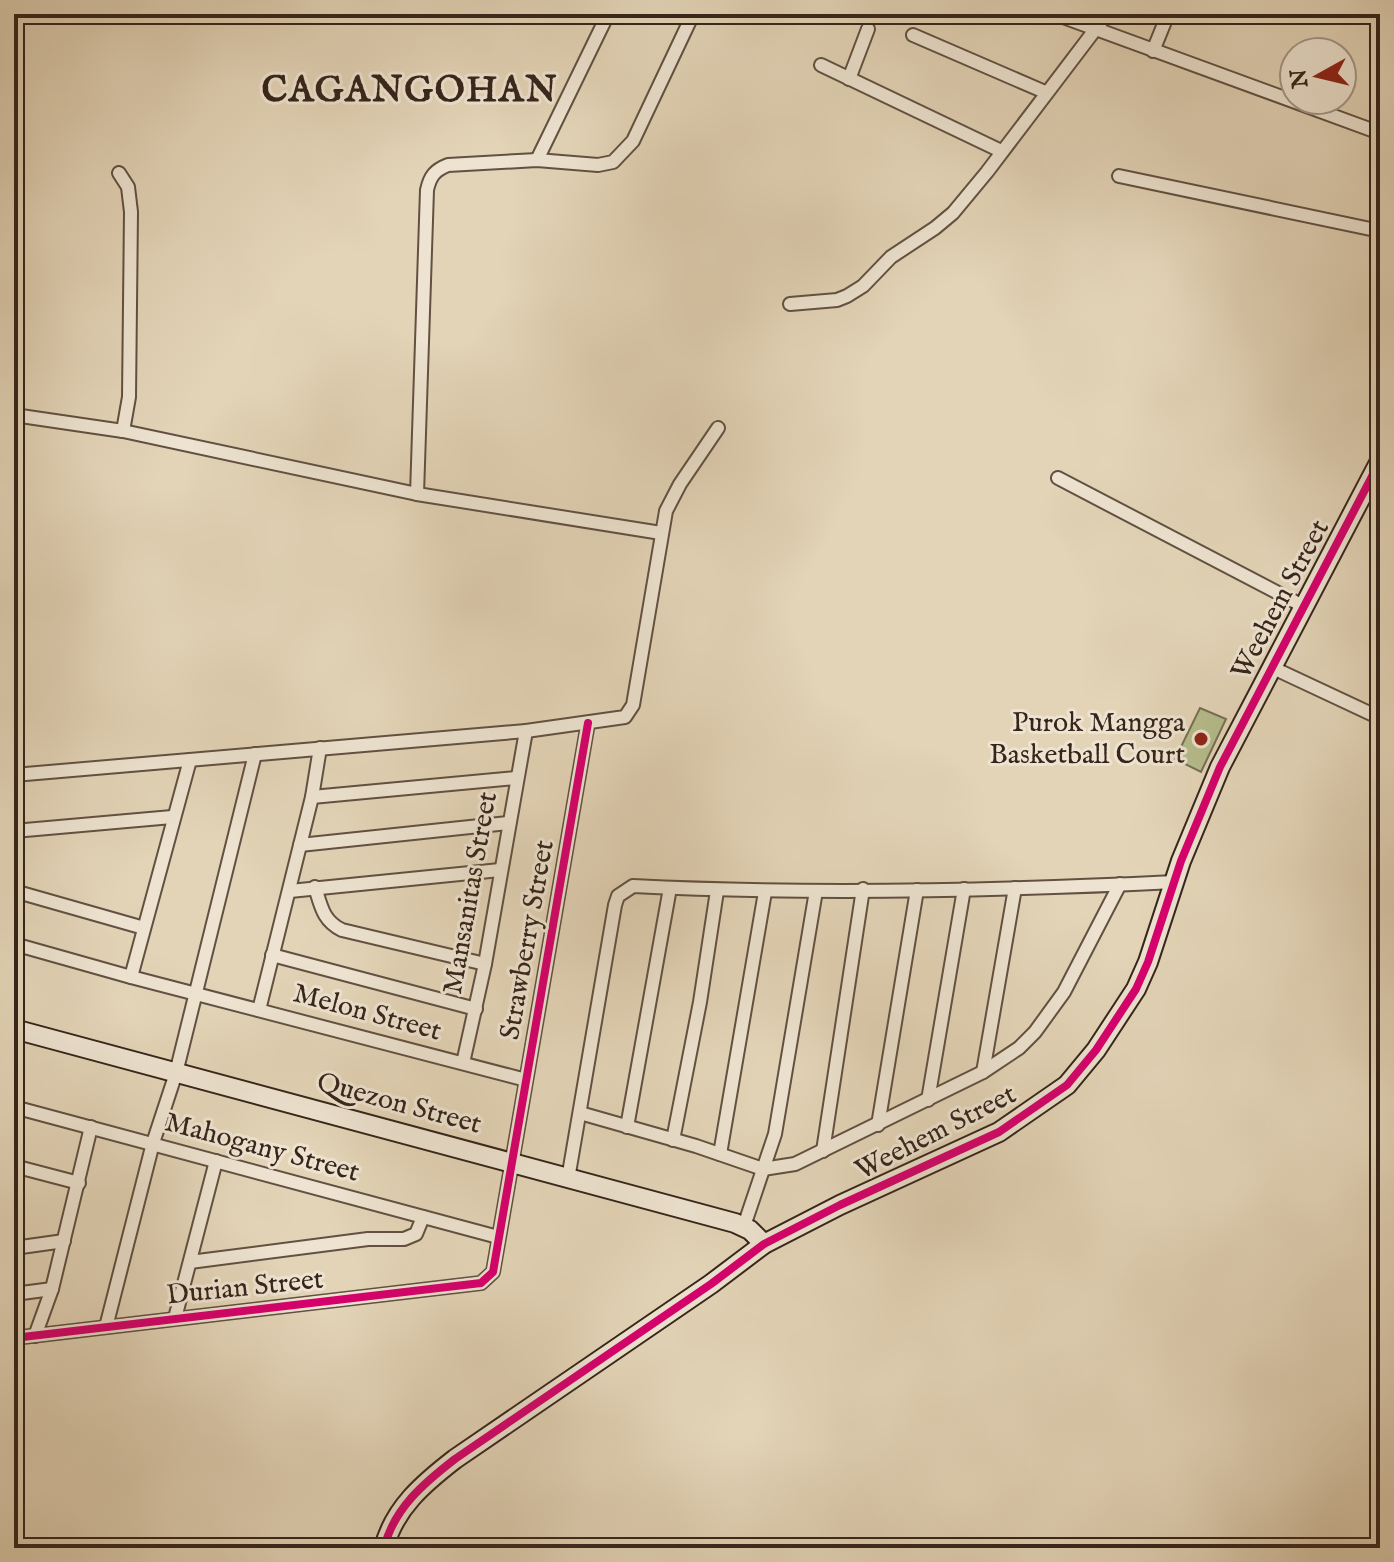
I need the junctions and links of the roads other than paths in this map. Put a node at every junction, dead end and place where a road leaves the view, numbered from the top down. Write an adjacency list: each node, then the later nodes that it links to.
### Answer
1 (608, 14): 15 (street)
2 (693, 14): 15 (street)
3 (1055, 14): 7 (street)
4 (1107, 14): 7 (street)
5 (1168, 14): 9 (street)
6 (868, 29): 11 (street)
7 (1094, 30): 9 (street); 12 (street)
8 (913, 35): 12 (street)
9 (1153, 51): 13 (street)
10 (821, 65): 11 (street)
11 (849, 79): 14 (street)
12 (1045, 92): 14 (street)
13 (1380, 133)
14 (1001, 151): 19 (street)
15 (537, 160): 25 (street)
16 (119, 173): 22 (street)
17 (1119, 176): 18 (street)
18 (1380, 231)
19 (790, 304)
20 (14, 415): 22 (street)
21 (718, 428): 26 (street)
22 (123, 431): 25 (street)
23 (1380, 461): 27 (street, Weehem Street)
24 (1058, 478): 27 (street)
25 (417, 494): 26 (street)
26 (661, 533): 30 (street)
27 (1303, 606): 28 (street, Weehem Street)
28 (1271, 667): 29 (street); 43 (street, Weehem Street)
29 (1380, 718)
30 (588, 723): 31 (street); 68 (street, Strawberry Street)
31 (526, 731): 32 (street); 36 (street, Mansanitas Street)
32 (320, 748): 33 (street); 37 (street)
33 (255, 754): 34 (street); 61 (street)
34 (190, 760): 35 (street); 38 (street)
35 (14, 775)
36 (516, 778): 37 (street); 39 (street, Mansanitas Street)
37 (312, 797): 41 (street)
38 (172, 817): 40 (street); 56 (street)
39 (508, 823): 41 (street); 42 (street, Mansanitas Street)
40 (14, 831)
41 (300, 845): 52 (street)
42 (500, 870): 45 (street); 59 (street, Mansanitas Street)
43 (1174, 882): 44 (street); 89 (street, Weehem Street)
44 (1120, 884): 47 (street); 66 (street)
45 (315, 887): 52 (street); 59 (street)
46 (670, 888): 53 (street); 71 (street); 74 (street)
47 (1015, 888): 49 (street); 66 (street)
48 (863, 889): 50 (street); 54 (street); 77 (street)
49 (964, 889): 50 (street); 69 (street)
50 (917, 890): 72 (street)
51 (14, 891): 56 (street)
52 (290, 891): 58 (street)
53 (717, 891): 55 (street); 75 (street)
54 (816, 891): 55 (street); 82 (street)
55 (765, 892): 78 (street)
56 (144, 928): 60 (street)
57 (14, 944): 60 (street, Melon Street)
58 (272, 955): 62 (street); 63 (street)
59 (485, 964): 62 (street, Mansanitas Street)
60 (131, 977): 61 (street, Melon Street)
61 (195, 992): 63 (street, Melon Street); 67 (street)
62 (476, 1009): 65 (street, Mansanitas Street)
63 (259, 1010): 65 (street, Melon Street)
64 (14, 1029): 67 (street, Quezon Street)
65 (463, 1063): 68 (street, Melon Street)
66 (983, 1072): 69 (street)
67 (176, 1073): 76 (street); 80 (street, Quezon Street)
68 (526, 1080): 80 (street, Strawberry Street)
69 (928, 1100): 72 (street)
70 (14, 1107): 73 (street, Mahogany Street)
71 (580, 1113): 74 (street); 83 (street)
72 (878, 1125): 77 (street)
73 (91, 1127): 76 (street, Mahogany Street); 84 (street)
74 (627, 1127): 75 (street)
75 (673, 1140): 78 (street)
76 (153, 1143): 79 (street, Mahogany Street); 96 (street)
77 (823, 1151): 82 (street)
78 (720, 1154): 82 (street)
79 (216, 1161): 85 (street, Mahogany Street); 91 (street)
80 (512, 1164): 83 (street, Quezon Street); 87 (street, Strawberry Street)
81 (14, 1166): 84 (street)
82 (763, 1169): 86 (street)
83 (568, 1179): 86 (street, Quezon Street)
84 (79, 1183): 88 (street)
85 (423, 1217): 87 (street, Mahogany Street); 91 (street)
86 (744, 1226): 89 (street, Quezon Street)
87 (498, 1237): 92 (street, Strawberry Street)
88 (64, 1241): 90 (street); 93 (street)
89 (764, 1244): 99 (street, Weehem Street)
90 (14, 1248)
91 (190, 1262): 95 (street)
92 (481, 1283): 95 (street, Durian Street)
93 (52, 1289): 94 (street); 97 (street)
94 (14, 1294)
95 (175, 1318): 96 (street, Durian Street)
96 (106, 1327): 97 (street, Durian Street)
97 (35, 1336): 98 (street, Durian Street)
98 (14, 1338)
99 (384, 1548)

